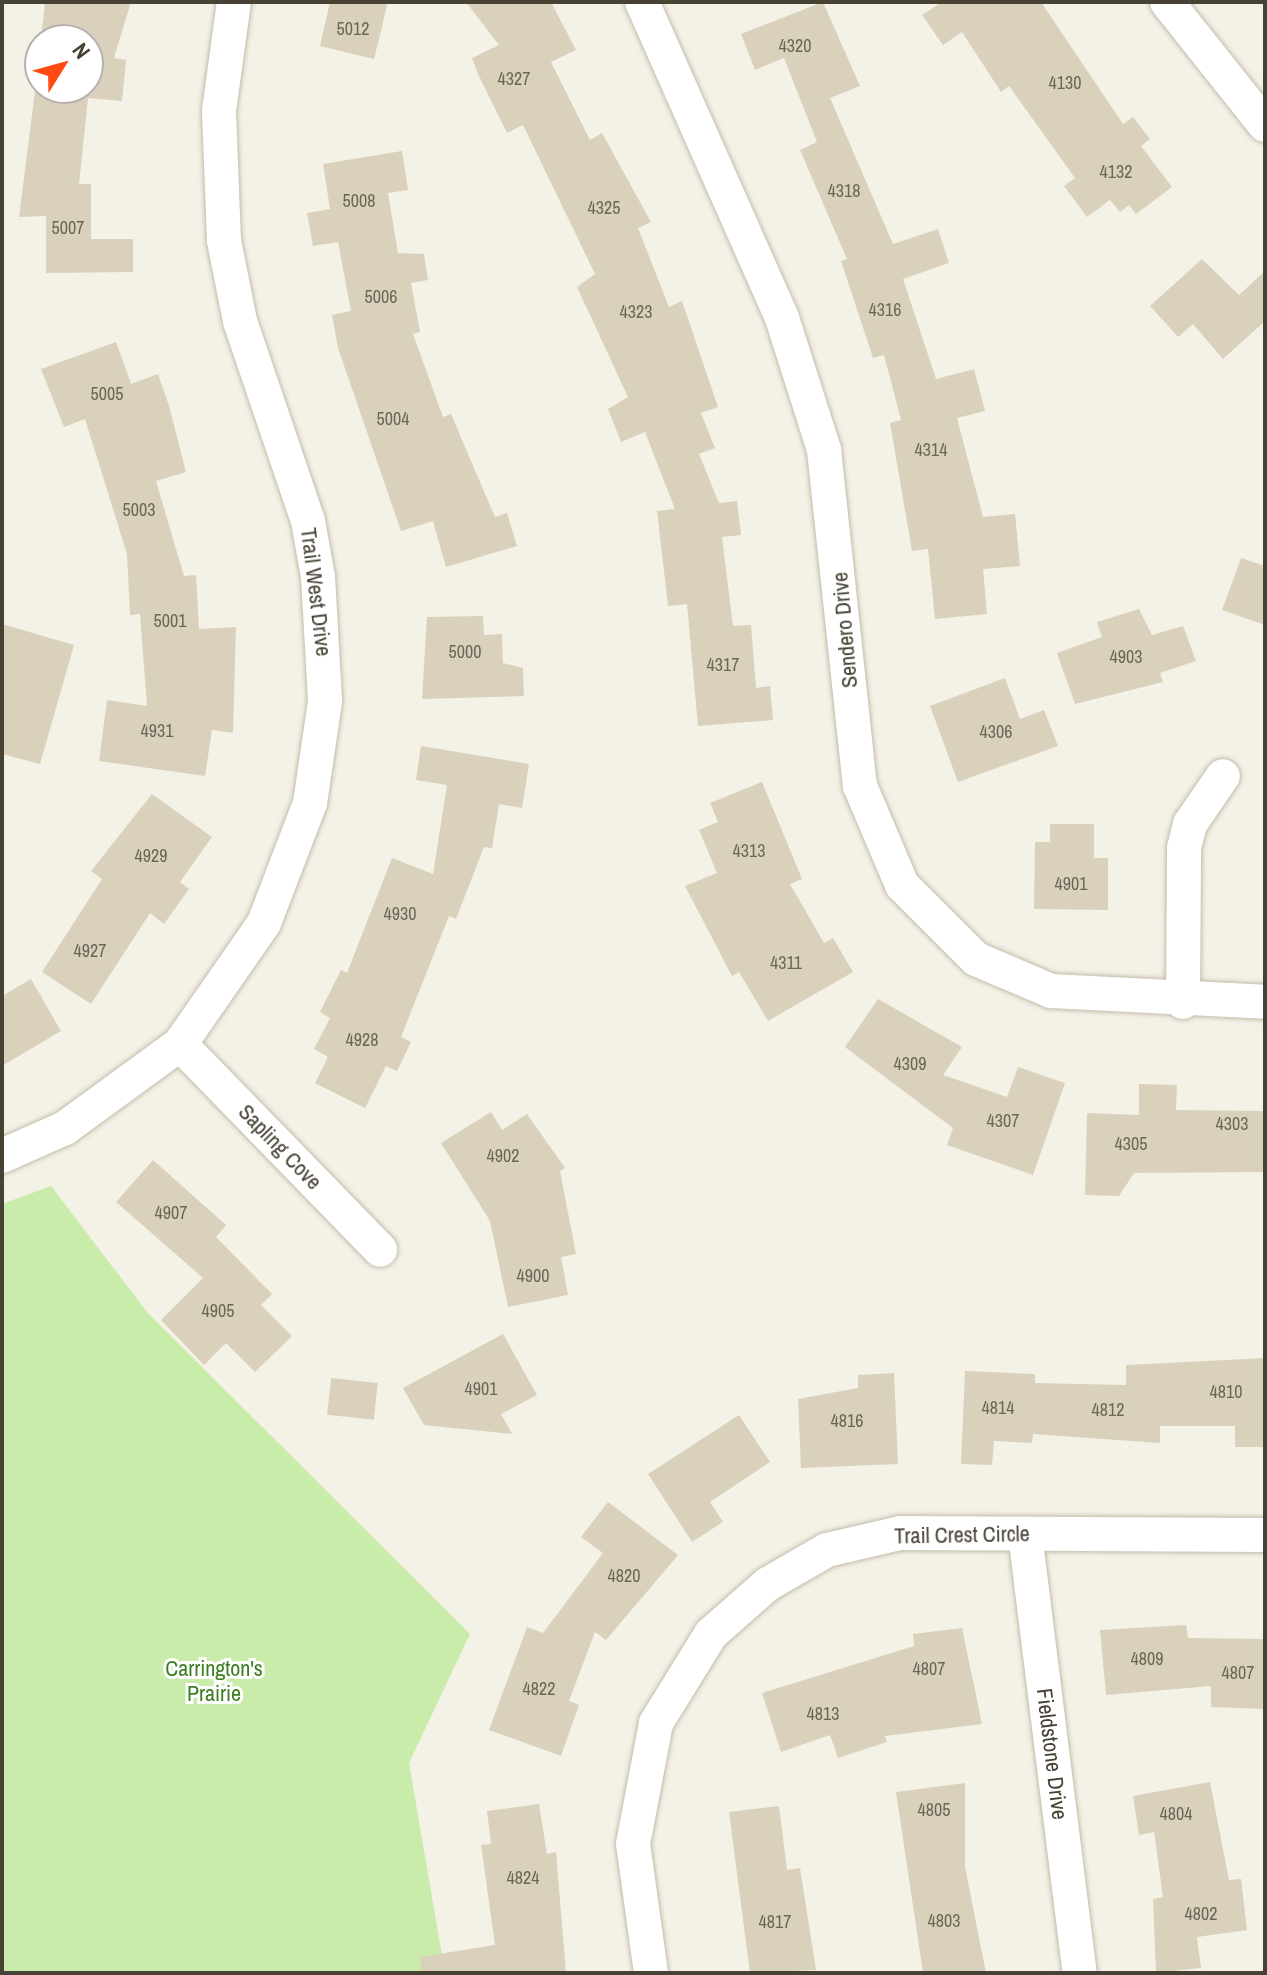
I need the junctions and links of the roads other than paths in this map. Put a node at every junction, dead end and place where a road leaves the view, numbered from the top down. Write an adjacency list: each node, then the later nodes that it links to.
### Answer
1 (234, 2): 8 (street, Trail West Drive)
2 (642, 2): 6 (street, Sendero Drive)
3 (1167, 2): 4 (street)
4 (1265, 125)
5 (1223, 776): 6 (street)
6 (1183, 1002): 7 (street, Sendero Drive)
7 (1265, 1002)
8 (180, 1044): 9 (street, Trail West Drive); 10 (street, Sapling Cove)
9 (2, 1156)
10 (380, 1250)
11 (1025, 1534): 12 (street, Trail Crest Circle); 13 (street, Trail Crest Circle); 14 (street, Fieldstone Drive)
12 (1265, 1535)
13 (651, 1973)
14 (1080, 1973)

